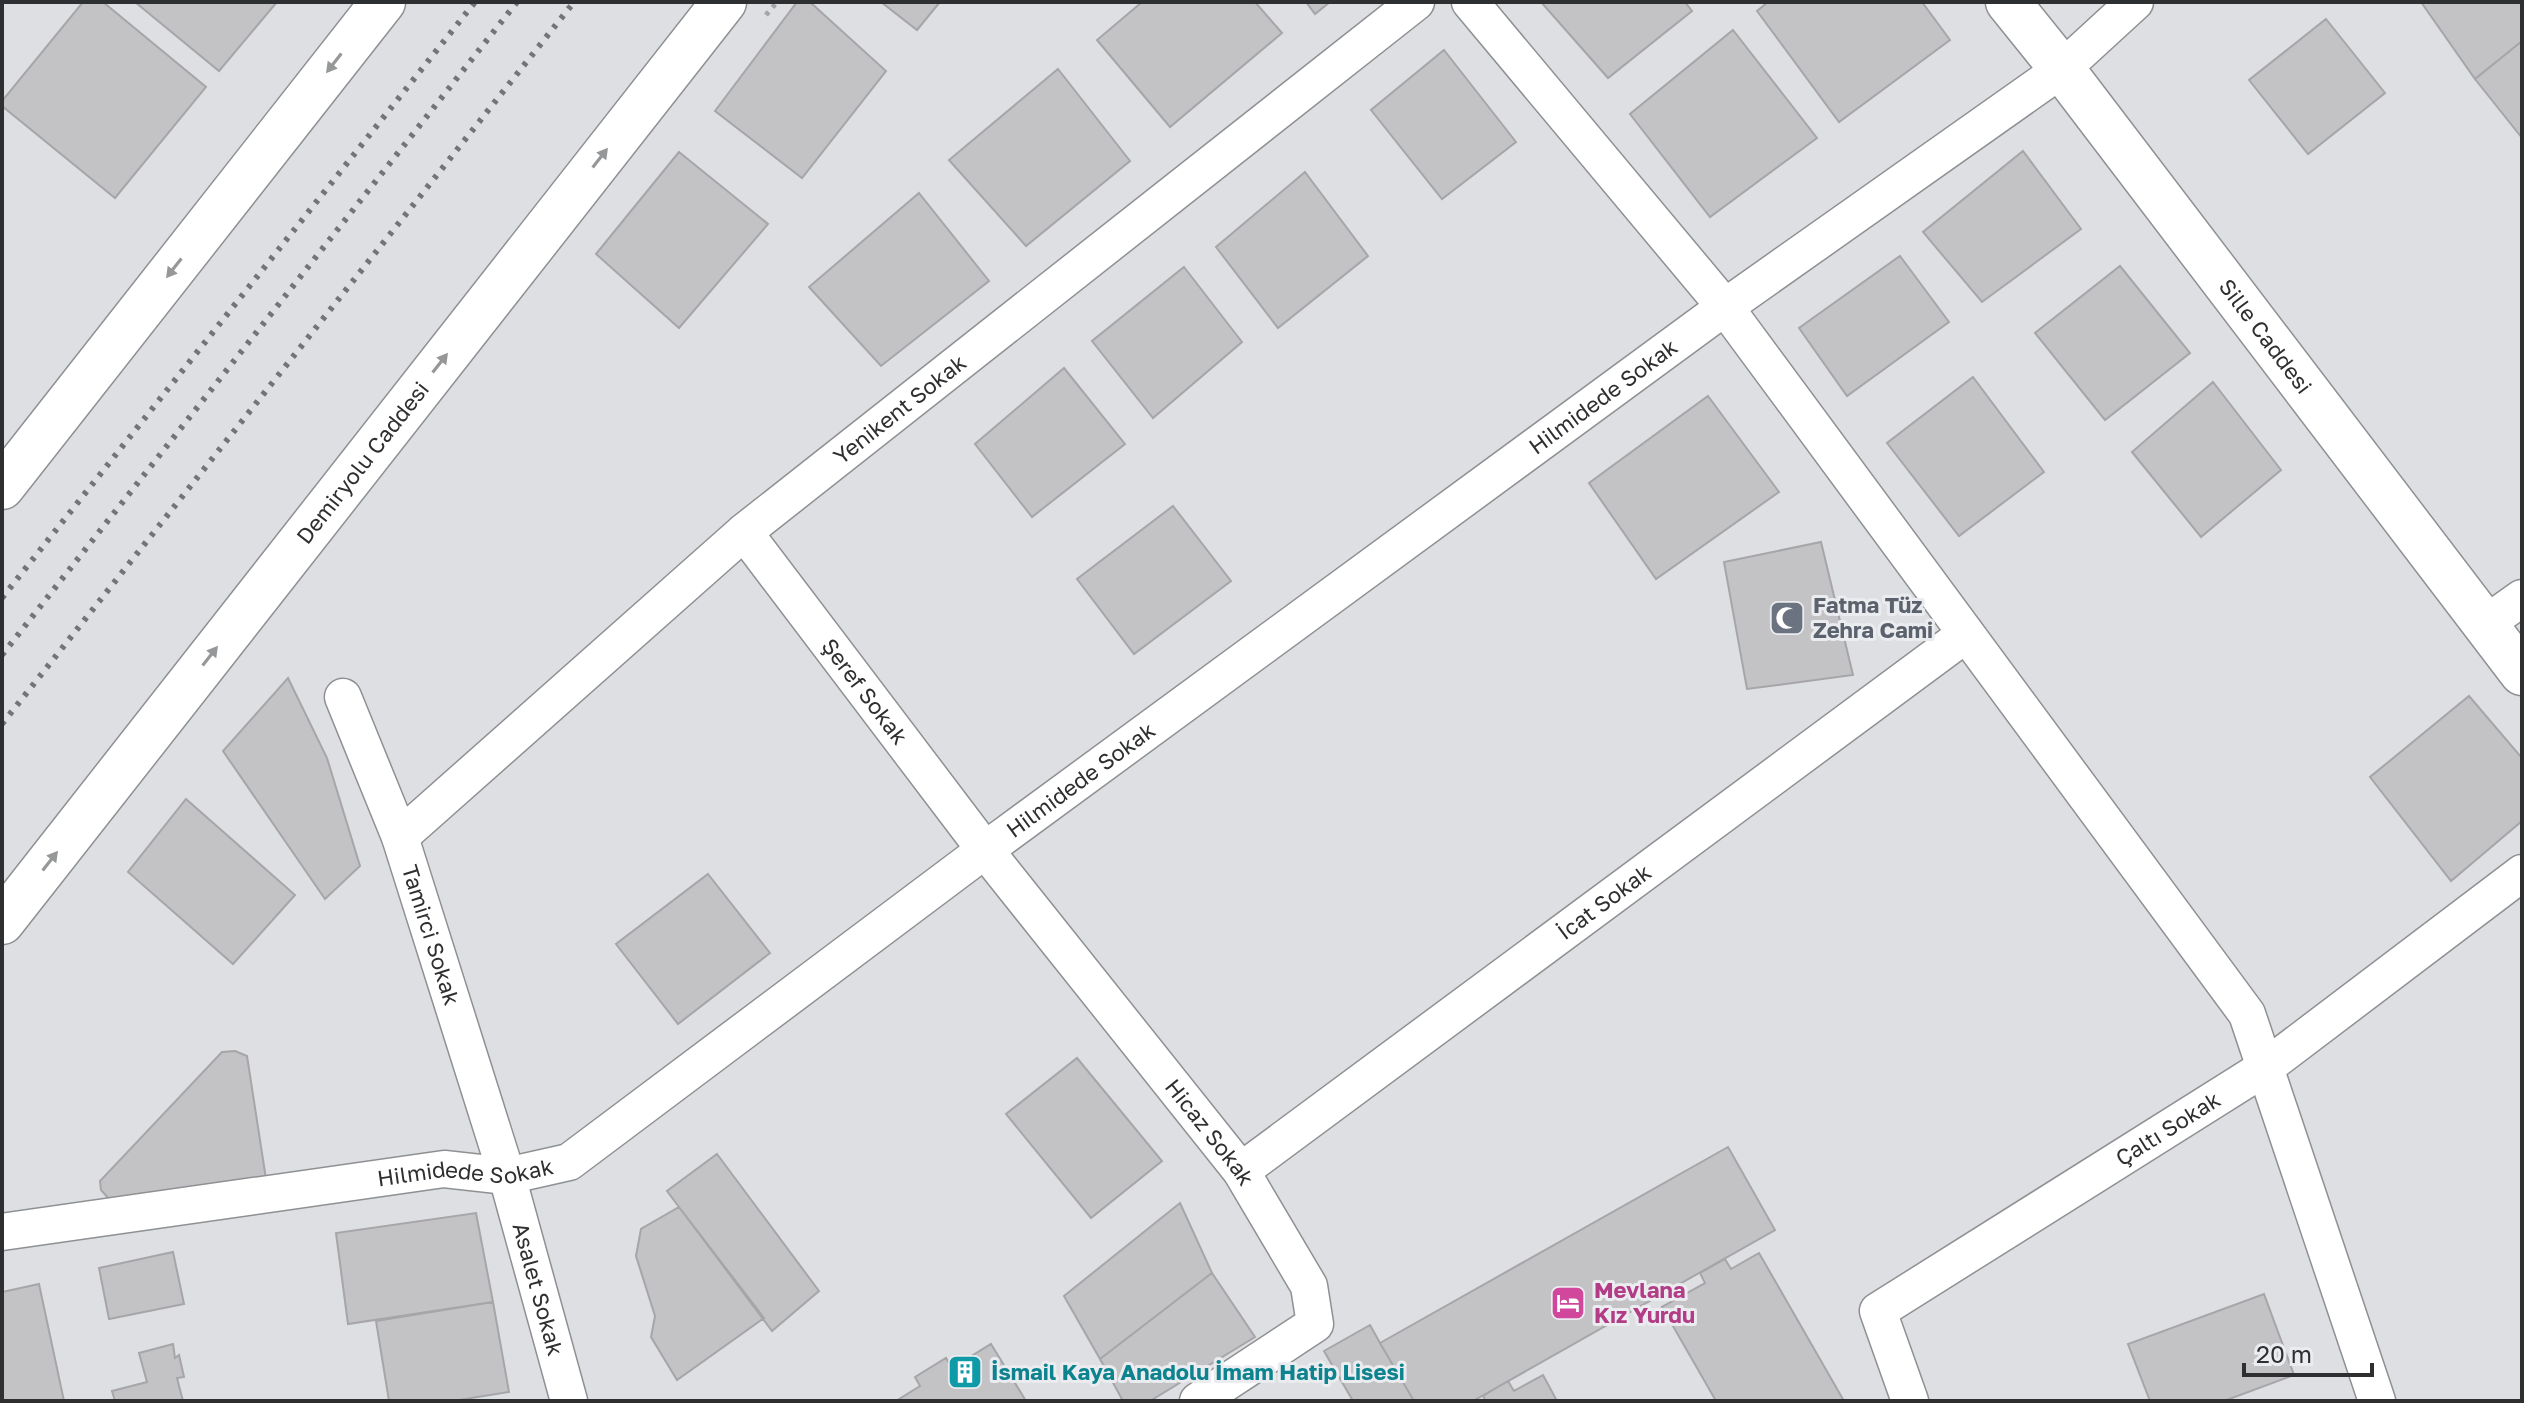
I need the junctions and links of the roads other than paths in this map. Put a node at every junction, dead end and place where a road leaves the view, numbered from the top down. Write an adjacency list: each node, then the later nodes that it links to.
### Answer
1 (383, 2): 9 (main road, one-way to 9)
2 (724, 2): 19 (main road, Demiryolu Caddesi, one-way to 2)
3 (1416, 2): 10 (street, Yenikent Sokak)
4 (1470, 2): 8 (street)
5 (2008, 2): 7 (main road, Sille Caddesi)
6 (2135, 2): 7 (street, Hilmidede Sokak)
7 (2062, 69): 8 (street, Hilmidede Sokak); 12 (main road, Sille Caddesi)
8 (1725, 307): 13 (street); 17 (street, Hilmidede Sokak)
9 (2, 487)
10 (744, 532): 16 (street, Yenikent Sokak); 17 (street, Şeref Sokak)
11 (2522, 598): 12 (street)
12 (2484, 625): 14 (main road, Sille Caddesi)
13 (1966, 634): 20 (street); 21 (street, İcat Sokak)
14 (2522, 673)
15 (343, 697): 16 (street, Tamirci Sokak)
16 (400, 837): 22 (street, Tamirci Sokak)
17 (985, 850): 21 (street, Hicaz Sokak); 22 (street, Hilmidede Sokak)
18 (2522, 873): 20 (street, Çaltı Sokak)
19 (2, 922)
20 (2266, 1067): 26 (street, Çaltı Sokak); 27 (street)
21 (1241, 1171): 25 (street, Hicaz Sokak)
22 (507, 1176): 23 (street, Hilmidede Sokak); 24 (street, Asalet Sokak)
23 (2, 1232)
24 (569, 1401)
25 (1198, 1401)
26 (1910, 1401)
27 (2377, 1401)

